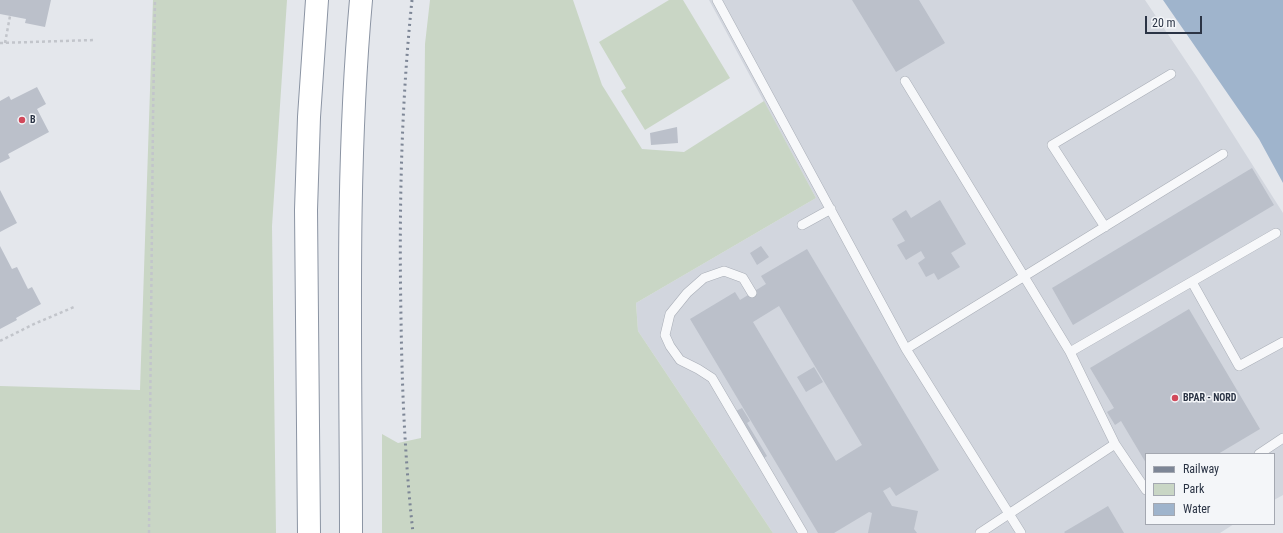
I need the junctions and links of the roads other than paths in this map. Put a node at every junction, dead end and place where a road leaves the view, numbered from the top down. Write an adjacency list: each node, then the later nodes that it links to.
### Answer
1 (317, 0): 22 (highway)
2 (361, 0): 23 (highway)
3 (717, 0): 7 (lane)
4 (1171, 74): 9 (lane)
5 (905, 81): 11 (lane)
6 (1223, 154): 9 (lane)
7 (831, 209): 8 (lane); 15 (lane)
8 (802, 225)
9 (1105, 227): 11 (lane)
10 (1276, 234): 12 (lane)
11 (1025, 276): 15 (lane); 16 (lane)
12 (1192, 282): 14 (lane); 16 (lane)
13 (752, 293): 24 (lane)
14 (1283, 342)
15 (906, 349): 21 (lane)
16 (1070, 352): 18 (lane)
17 (1283, 438): 19 (lane)
18 (1115, 444): 20 (lane); 21 (lane)
19 (1260, 453)
20 (1145, 489)
21 (1009, 514): 25 (lane); 26 (lane)
22 (309, 533)
23 (352, 533)
24 (803, 533)
25 (980, 533)
26 (1021, 533)

